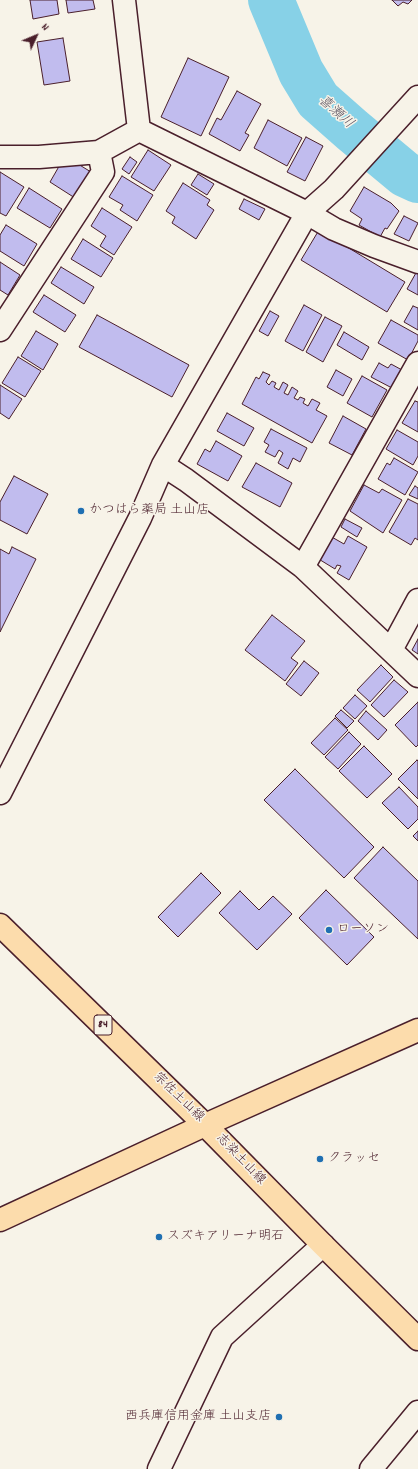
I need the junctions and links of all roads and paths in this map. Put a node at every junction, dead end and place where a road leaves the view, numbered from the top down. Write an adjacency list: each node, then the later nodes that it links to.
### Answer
1 (124, 0): 3 (street)
2 (415, 101): 6 (street)
3 (139, 130): 4 (street); 6 (street)
4 (99, 152): 5 (street); 8 (street)
5 (0, 157)
6 (307, 213): 7 (street); 10 (street)
7 (418, 262)
8 (0, 330)
9 (418, 363): 11 (street)
10 (163, 465): 11 (street); 15 (street)
11 (303, 567): 13 (street)
12 (418, 600): 13 (street)
13 (391, 650): 14 (street)
14 (418, 676)
15 (0, 793)
16 (0, 925): 18 (main road, 宗佐土山線 / 84)
17 (418, 1030): 18 (main road, 宗佐土山線)
18 (205, 1125): 19 (main road, 志染土山線); 20 (main road, 志染土山線)
19 (0, 1220)
20 (323, 1245): 21 (main road, 志染土山線); 23 (street)
21 (418, 1339)
22 (418, 1412): 24 (street)
23 (159, 1469)
24 (371, 1469)

